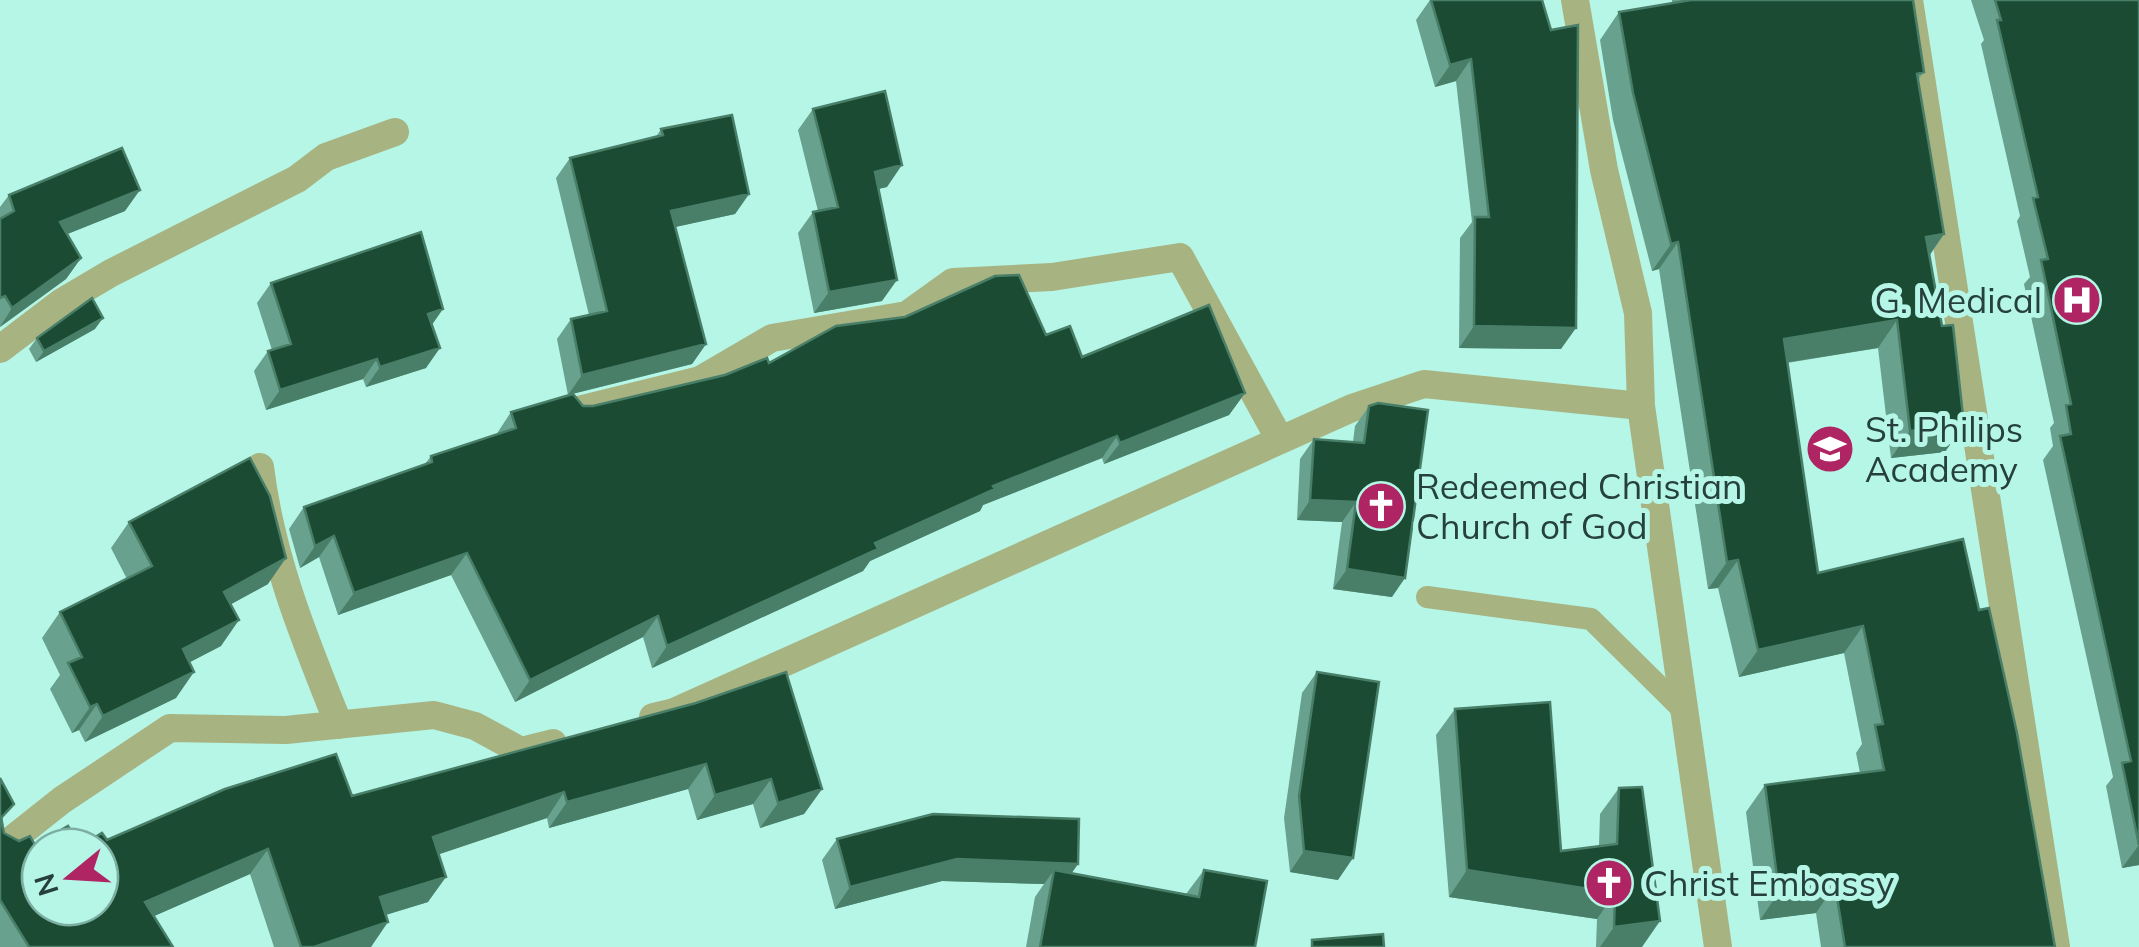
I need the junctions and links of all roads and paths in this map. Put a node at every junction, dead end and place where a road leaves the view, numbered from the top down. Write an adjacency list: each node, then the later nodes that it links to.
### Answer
1 (1575, 0): 5 (street)
2 (1909, 0): 16 (street)
3 (395, 132): 4 (street)
4 (0, 349)
5 (1641, 406): 7 (street); 10 (street)
6 (574, 410): 7 (street)
7 (1280, 440): 12 (street)
8 (260, 467): 11 (street)
9 (1427, 597): 10 (lane)
10 (1682, 709): 15 (street)
11 (339, 725): 13 (street); 14 (street)
12 (616, 727)
13 (578, 736)
14 (0, 850)
15 (1718, 947)
16 (2056, 947)

